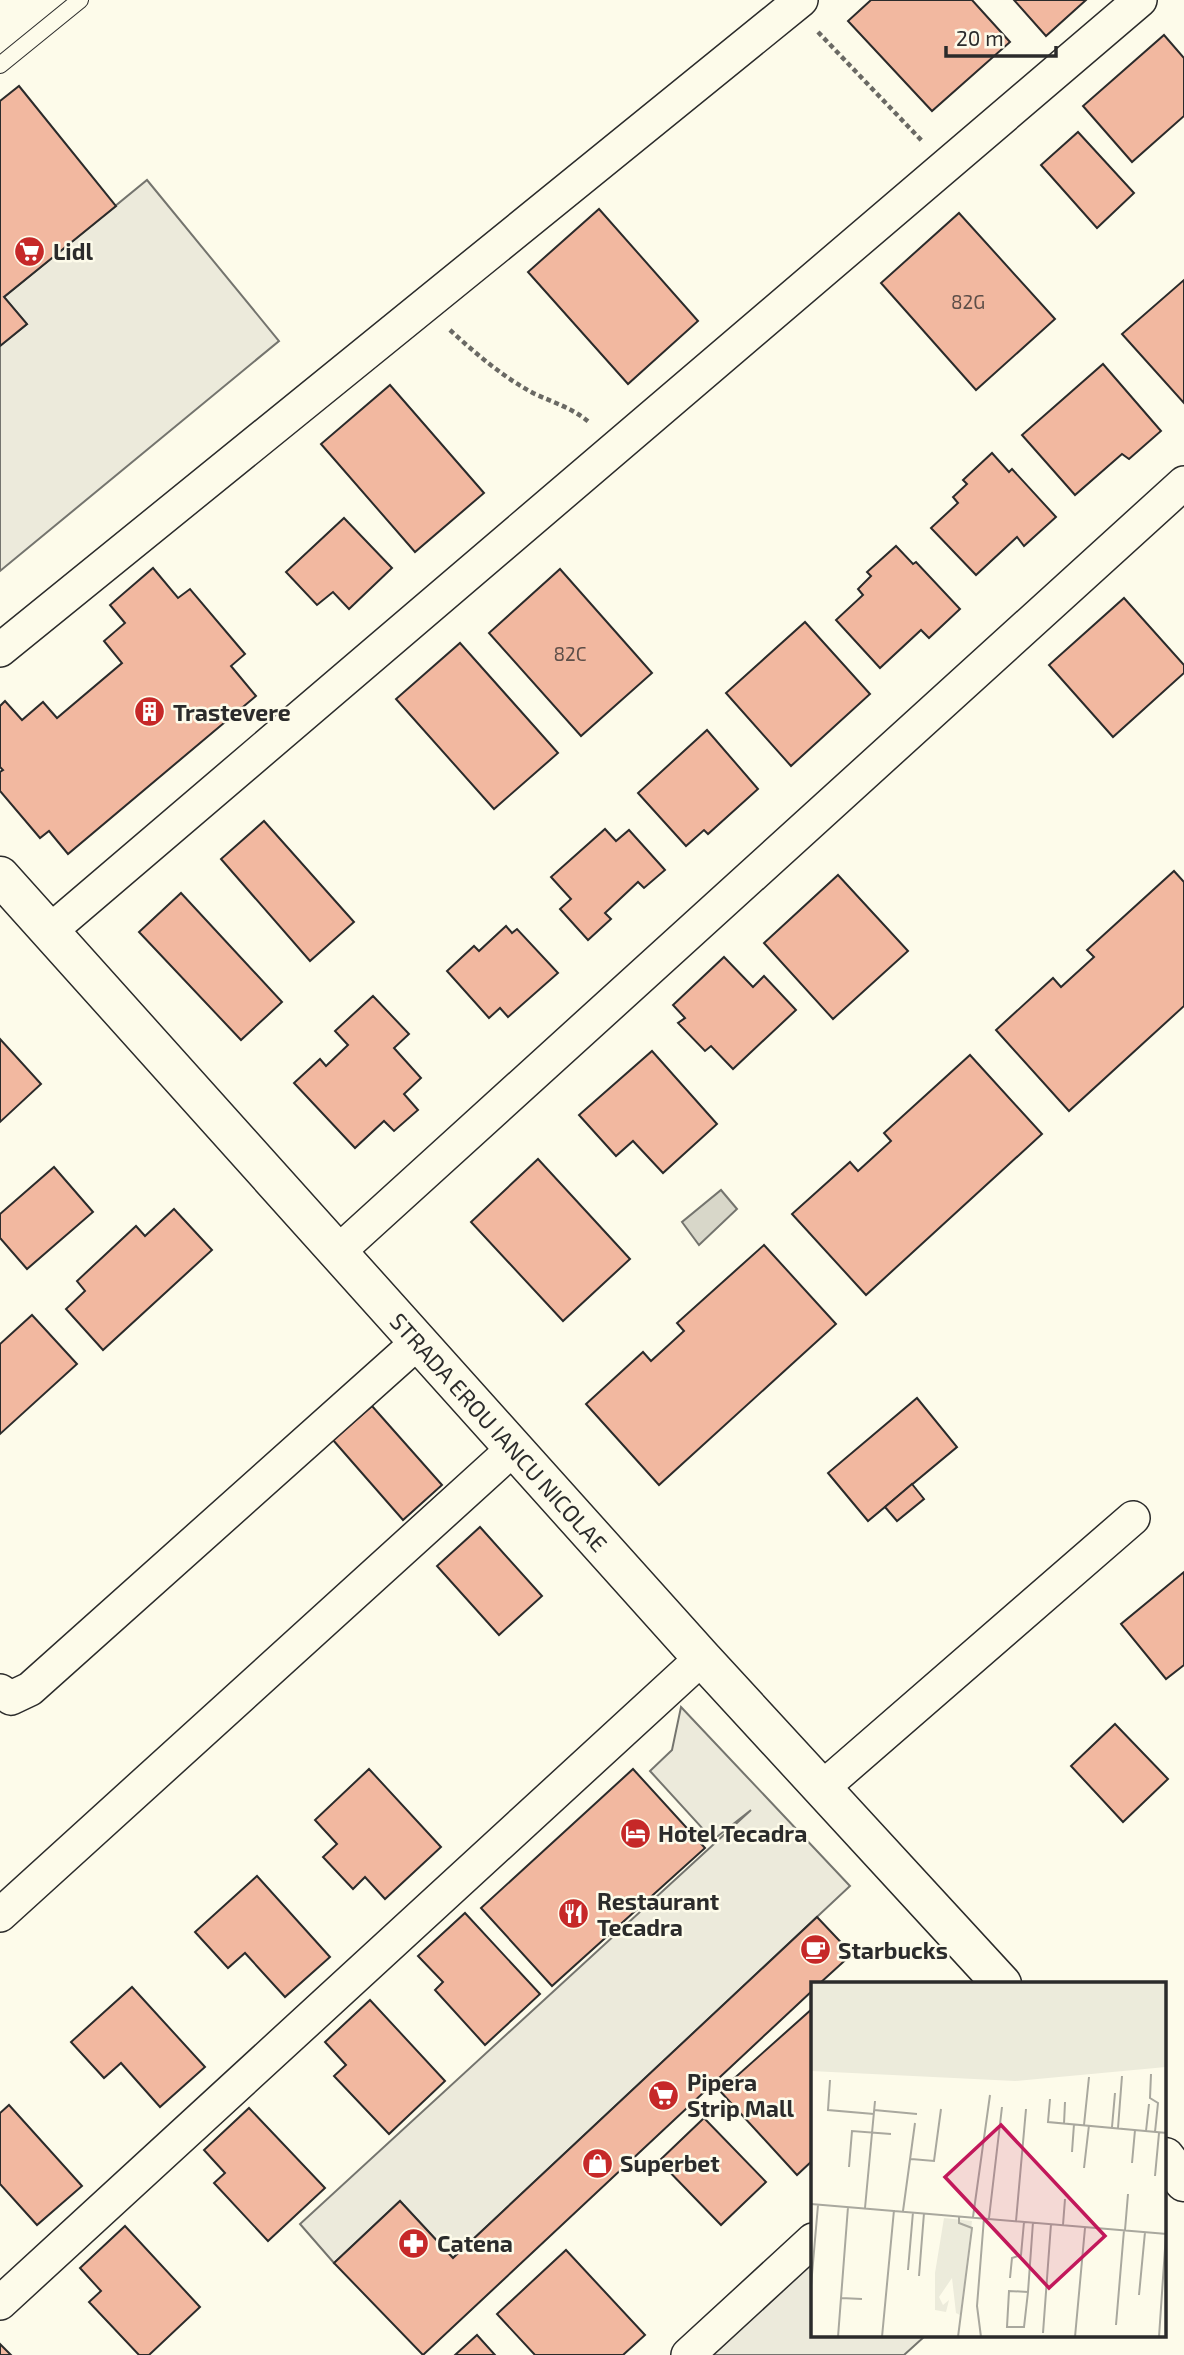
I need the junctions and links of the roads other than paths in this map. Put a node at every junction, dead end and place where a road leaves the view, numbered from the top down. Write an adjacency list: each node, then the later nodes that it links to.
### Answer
1 (80, 0): 4 (lane)
2 (1140, 0): 8 (street)
3 (797, 3): 6 (street)
4 (0, 65)
5 (1184, 483): 9 (street)
6 (0, 650)
7 (2, 882): 8 (street, STRADA EROU IANCU NICOLAE)
8 (50, 932): 9 (street, STRADA EROU IANCU NICOLAE)
9 (338, 1252): 10 (street, STRADA EROU IANCU NICOLAE)
10 (418, 1342): 11 (street, STRADA EROU IANCU NICOLAE); 14 (street)
11 (513, 1449): 13 (street, STRADA EROU IANCU NICOLAE); 16 (street)
12 (1133, 1518): 15 (street)
13 (702, 1658): 15 (street, STRADA EROU IANCU NICOLAE); 21 (street)
14 (0, 1691)
15 (821, 1789): 17 (street, STRADA EROU IANCU NICOLAE)
16 (0, 1915)
17 (1000, 1982)
18 (1166, 2158): 19 (street)
19 (1184, 2182)
20 (811, 2242): 22 (street)
21 (0, 2303)
22 (688, 2355)

